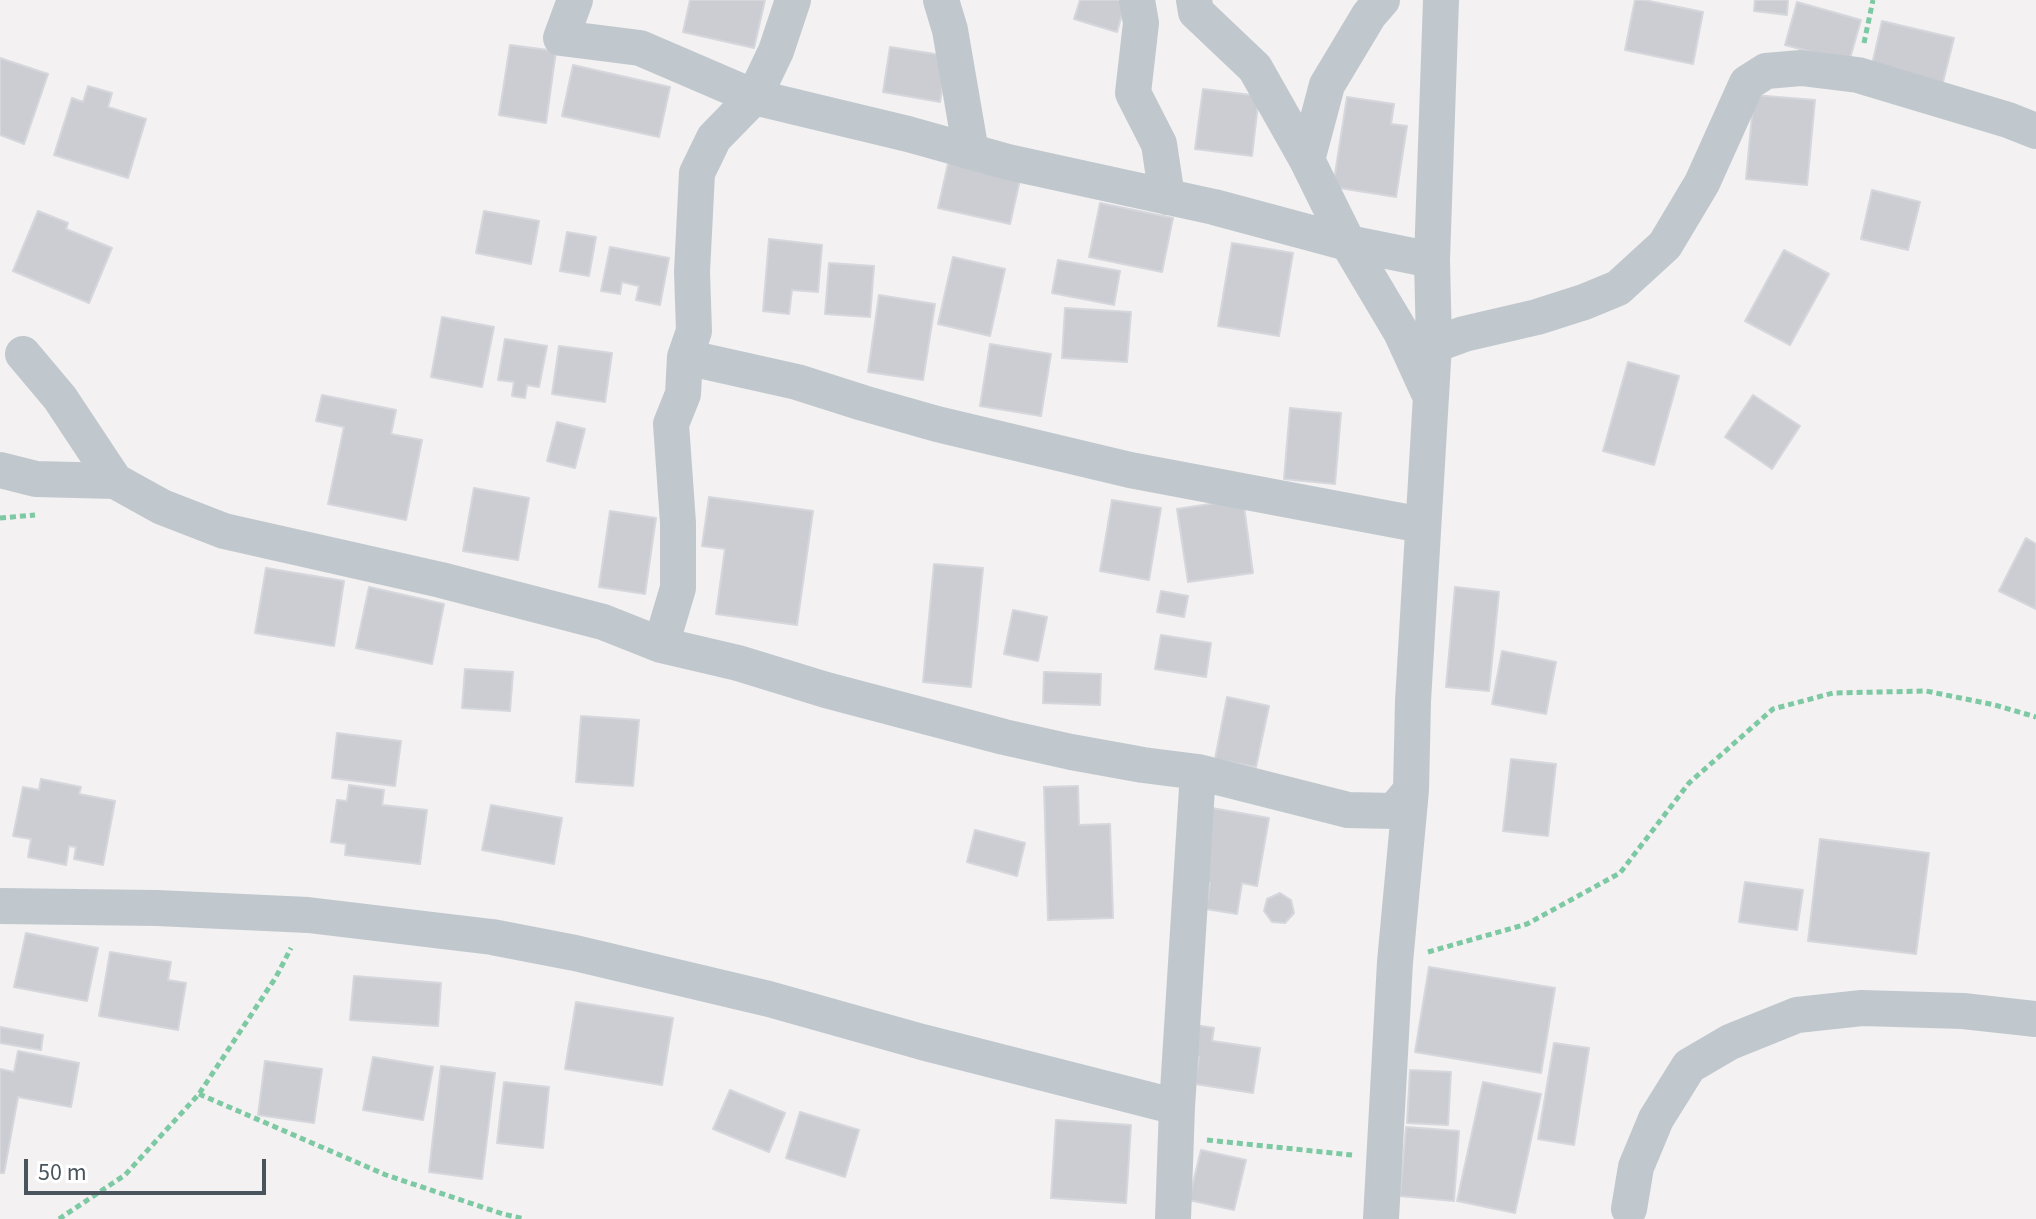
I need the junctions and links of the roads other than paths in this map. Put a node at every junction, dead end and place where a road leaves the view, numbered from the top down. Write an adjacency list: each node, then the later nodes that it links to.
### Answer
1 (575, 0): 8 (street)
2 (793, 0): 8 (street)
3 (941, 0): 10 (street)
4 (1137, 0): 12 (street)
5 (1194, 0): 11 (street)
6 (1382, 0): 11 (street)
7 (1441, 0): 14 (street)
8 (754, 97): 10 (street); 17 (street)
9 (2036, 131): 15 (street)
10 (971, 152): 12 (street)
11 (1307, 160): 13 (street)
12 (1167, 197): 13 (street)
13 (1348, 243): 14 (street); 18 (street)
14 (1432, 260): 15 (street)
15 (1434, 345): 18 (street)
16 (23, 354): 20 (street)
17 (685, 357): 21 (street); 22 (street)
18 (1430, 396): 21 (street)
19 (0, 470): 20 (street)
20 (115, 481): 22 (street)
21 (1422, 525): 24 (street)
22 (661, 645): 23 (street)
23 (1198, 772): 24 (street); 27 (street)
24 (1411, 790): 30 (street)
25 (0, 906): 27 (street)
26 (2036, 1019): 28 (street)
27 (1177, 1122): 29 (street)
28 (1629, 1209)
29 (1173, 1219)
30 (1381, 1219)

